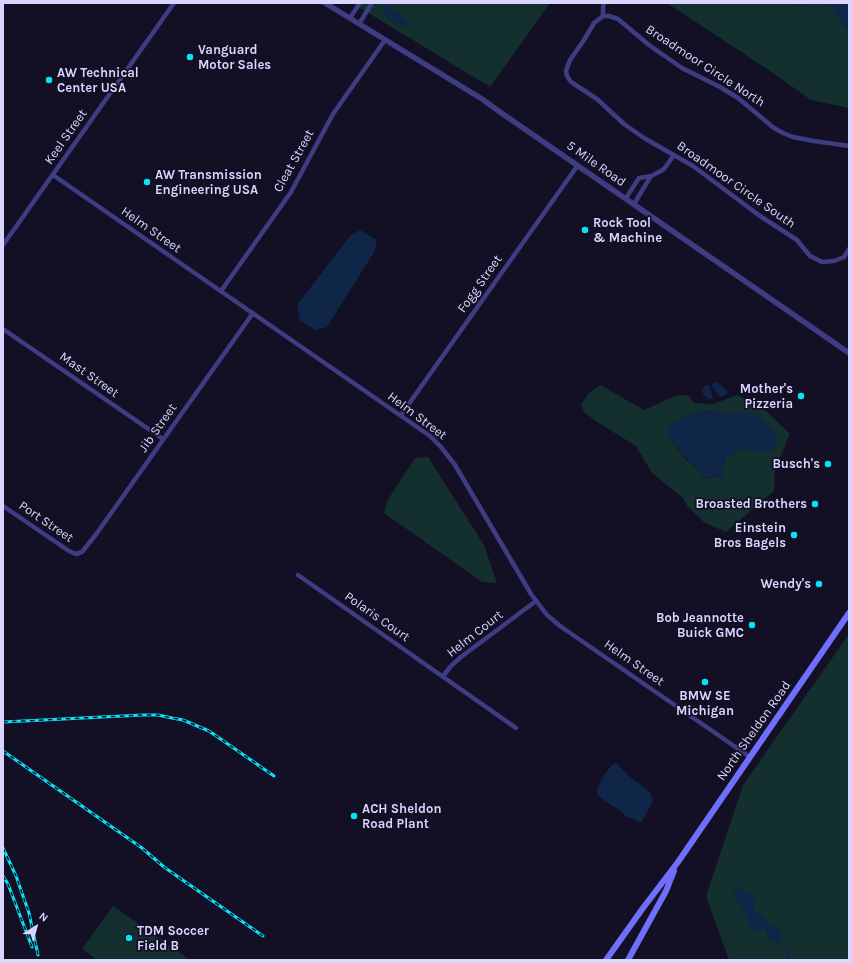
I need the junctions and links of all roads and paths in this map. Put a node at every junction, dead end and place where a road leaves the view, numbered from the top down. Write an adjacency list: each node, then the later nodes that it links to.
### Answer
1 (174, 3): 13 (street, Keel Street)
2 (325, 3): 7 (street, 5 Mile Road)
3 (360, 3): 7 (street)
4 (372, 3): 8 (street)
5 (604, 3): 6 (street)
6 (603, 16): 10 (street, Broadmoor Circle North); 11 (street, Broadmoor Circle South)
7 (350, 18): 8 (street, 5 Mile Road)
8 (359, 24): 9 (street, 5 Mile Road)
9 (385, 40): 12 (street, 5 Mile Road); 19 (street, Cleat Street)
10 (849, 146)
11 (674, 154): 14 (street); 18 (street, Broadmoor Circle South)
12 (578, 165): 15 (street, 5 Mile Road); 23 (street, Fogg Street)
13 (52, 175): 17 (street, Keel Street); 19 (street, Helm Street)
14 (651, 176): 15 (street); 16 (street)
15 (626, 198): 16 (street, 5 Mile Road)
16 (634, 204): 22 (street, 5 Mile Road)
17 (3, 245)
18 (849, 249)
19 (221, 291): 20 (street, Helm Street)
20 (253, 313): 23 (street, Helm Street); 24 (street, Jib Street)
21 (3, 329): 24 (street, Mast Street)
22 (849, 353)
23 (401, 415): 28 (street, Helm Street)
24 (163, 439): 26 (street, Jib Street)
25 (3, 506): 26 (street, Port Street)
26 (78, 553)
27 (298, 575): 30 (street, Polaris Court)
28 (536, 601): 30 (street, Helm Court); 32 (street, Helm Street)
29 (849, 613): 32 (main road, North Sheldon Road)
30 (443, 676): 31 (street, Helm Court)
31 (516, 728)
32 (750, 757): 33 (main road, North Sheldon Road)
33 (678, 862): 34 (main road, North Sheldon Road); 35 (main road, North Sheldon Road)
34 (606, 960)
35 (628, 960)

